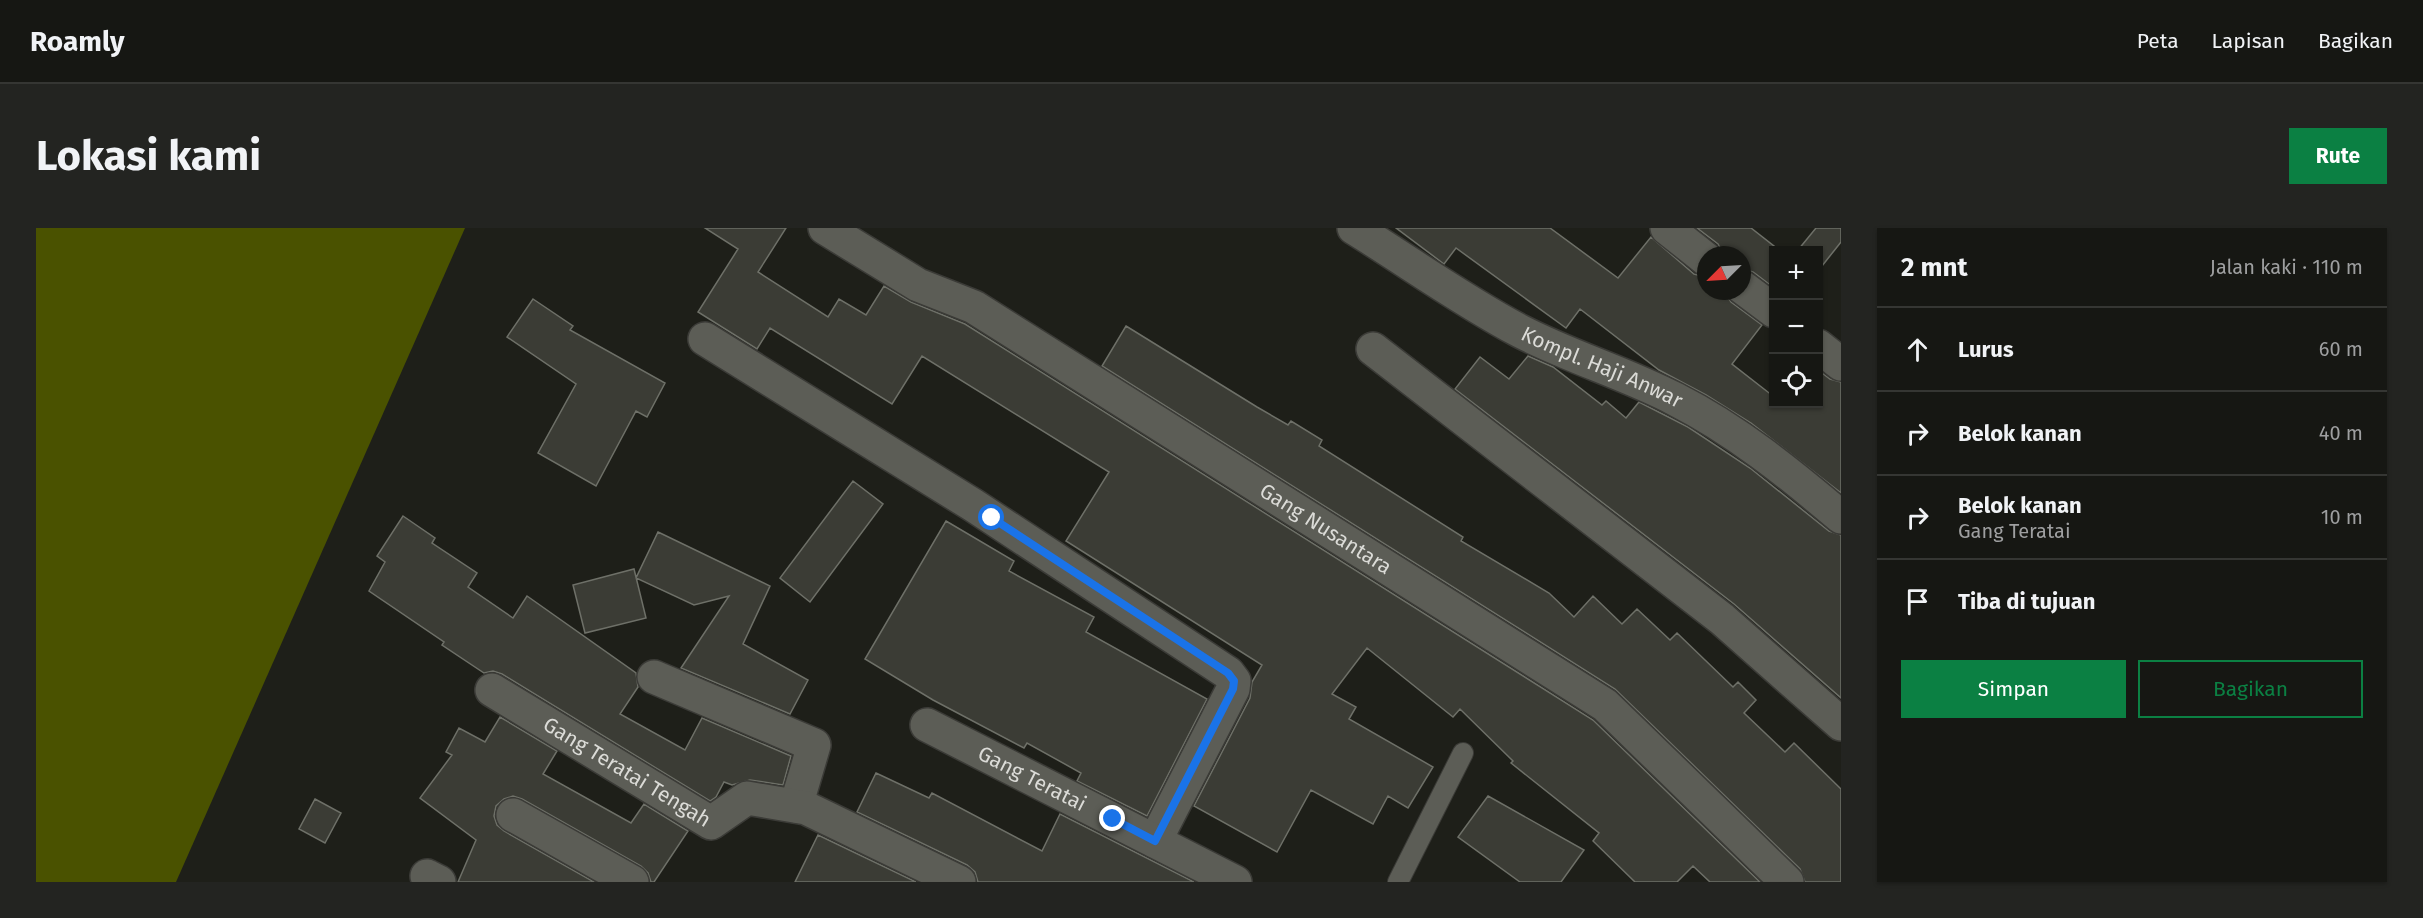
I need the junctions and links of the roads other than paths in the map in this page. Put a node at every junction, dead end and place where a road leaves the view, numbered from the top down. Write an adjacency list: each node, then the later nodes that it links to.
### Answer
1 (825, 228): 24 (street, Gang Nusantara)
2 (1354, 228): 11 (street, Kompl. Haji Anwar)
3 (1667, 228): 4 (street)
4 (1697, 252)
5 (1751, 294): 6 (street)
6 (1769, 308)
7 (705, 339): 19 (street)
8 (1373, 348): 14 (street)
9 (1823, 350): 10 (street)
10 (1841, 364)
11 (1841, 517)
12 (654, 677): 17 (street)
13 (492, 690): 17 (street, Gang Teratai Tengah)
14 (1841, 724)
15 (927, 725): 19 (street, Gang Teratai)
16 (1463, 753): 23 (lane)
17 (796, 806): 21 (street, Gang Teratai Tengah)
18 (513, 815): 20 (street)
19 (1155, 841): 22 (street, Gang Teratai)
20 (632, 882)
21 (959, 882)
22 (1235, 882)
23 (1398, 882)
24 (1787, 882)

